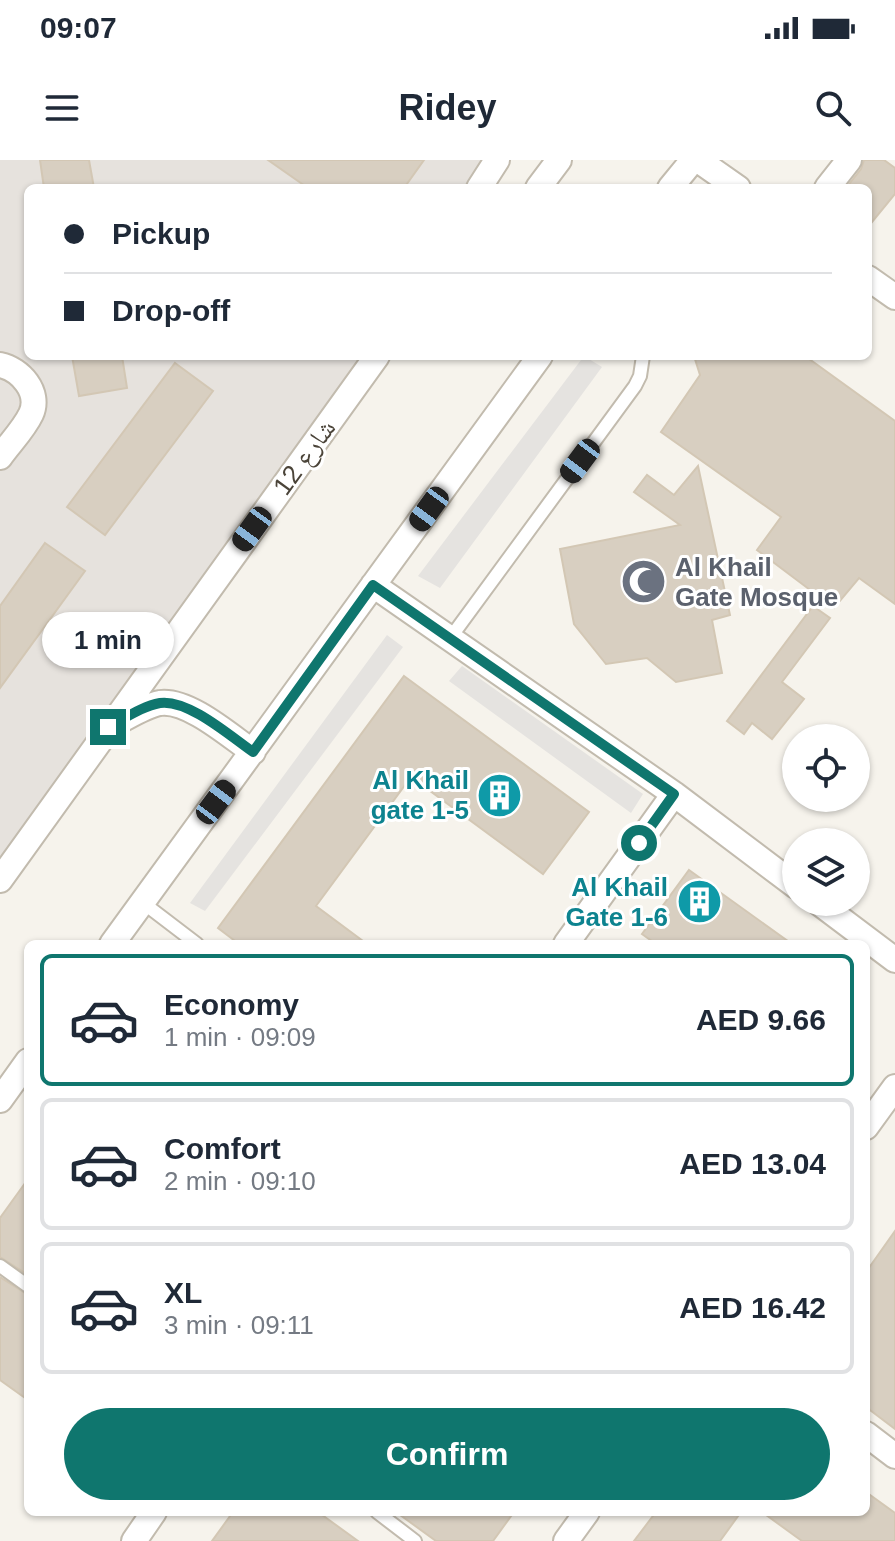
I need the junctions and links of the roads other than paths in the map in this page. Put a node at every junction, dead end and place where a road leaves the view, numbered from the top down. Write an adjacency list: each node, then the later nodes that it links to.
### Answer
1 (497, 160): 4 (street)
2 (559, 160): 5 (street)
3 (695, 160): 6 (street); 7 (street)
4 (482, 184)
5 (541, 184)
6 (674, 184)
7 (732, 184)
8 (872, 281): 9 (street)
9 (895, 297)
10 (374, 360): 17 (street, شارع 12)
11 (537, 360): 15 (street)
12 (642, 360): 16 (lane)
13 (0, 365): 14 (street)
14 (0, 457)
15 (373, 585): 16 (street); 18 (street)
16 (451, 637): 19 (street)
17 (108, 727): 18 (street); 20 (street, شارع 12)
18 (253, 752): 22 (street)
19 (674, 794): 21 (street); 26 (street)
20 (2, 875)
21 (782, 875)
22 (142, 902): 24 (street); 25 (lane)
23 (837, 916): 27 (street)
24 (115, 940)
25 (192, 940)
26 (569, 940)
27 (868, 940)
28 (870, 941): 29 (street)
29 (895, 960)
30 (24, 1067): 32 (street)
31 (895, 1087): 33 (street)
32 (0, 1100)
33 (870, 1121)
34 (0, 1266): 35 (lane)
35 (24, 1283)
36 (870, 1437): 37 (street)
37 (895, 1456)
38 (151, 1516): 41 (street)
39 (382, 1516): 42 (lane)
40 (584, 1516): 43 (street)
41 (134, 1541)
42 (415, 1541)
43 (566, 1541)

